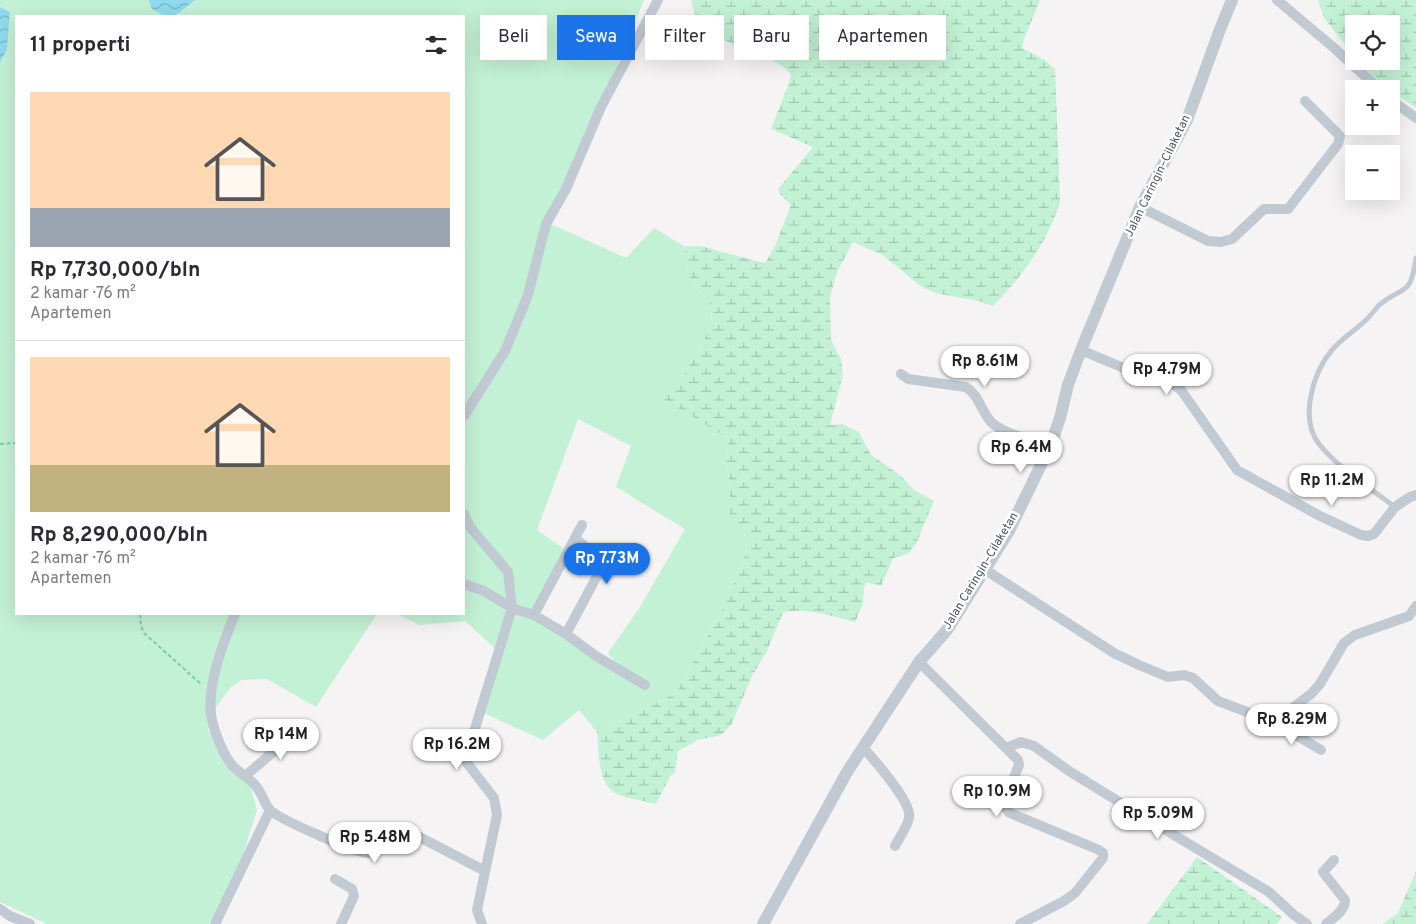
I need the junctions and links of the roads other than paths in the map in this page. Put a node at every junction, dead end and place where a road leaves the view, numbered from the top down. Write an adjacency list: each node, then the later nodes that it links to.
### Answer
1 (658, 0): 12 (street)
2 (1232, 0): 8 (street, Jalan Caringin–Cilaketan)
3 (1277, 0): 4 (street)
4 (1369, 80)
5 (1305, 101): 8 (street)
6 (1400, 106): 7 (street)
7 (1416, 118)
8 (1140, 207): 10 (street, Jalan Caringin–Cilaketan)
9 (1416, 258): 15 (lane)
10 (1081, 350): 13 (street, Jalan Caringin–Cilaketan); 15 (street)
11 (901, 374): 13 (street)
12 (465, 414)
13 (1051, 444): 19 (street, Jalan Caringin–Cilaketan)
14 (1416, 495): 15 (street)
15 (1395, 507)
16 (465, 516): 22 (street)
17 (582, 525): 18 (street)
18 (575, 538): 24 (street); 25 (street)
19 (984, 569): 26 (street, Jalan Caringin–Cilaketan); 28 (street)
20 (465, 584): 22 (street)
21 (1416, 606): 28 (street)
22 (512, 608): 24 (street); 37 (street)
23 (235, 615): 33 (street)
24 (534, 615): 25 (street)
25 (566, 634): 27 (street)
26 (919, 662): 30 (street, Jalan Caringin–Cilaketan); 31 (street)
27 (644, 685)
28 (1274, 722): 32 (street)
29 (306, 731): 33 (street)
30 (863, 747): 35 (street); 44 (street, Jalan Caringin–Cilaketan)
31 (1006, 748): 45 (street); 46 (street)
32 (1322, 750)
33 (245, 776): 34 (street)
34 (270, 810): 37 (street); 41 (street)
35 (896, 846)
36 (1334, 860): 47 (street)
37 (485, 871): 43 (street)
38 (335, 879): 42 (street)
39 (0, 909): 40 (street)
40 (30, 924)
41 (215, 924)
42 (340, 924)
43 (482, 924)
44 (763, 924)
45 (1020, 924)
46 (1307, 924)
47 (1326, 924)

